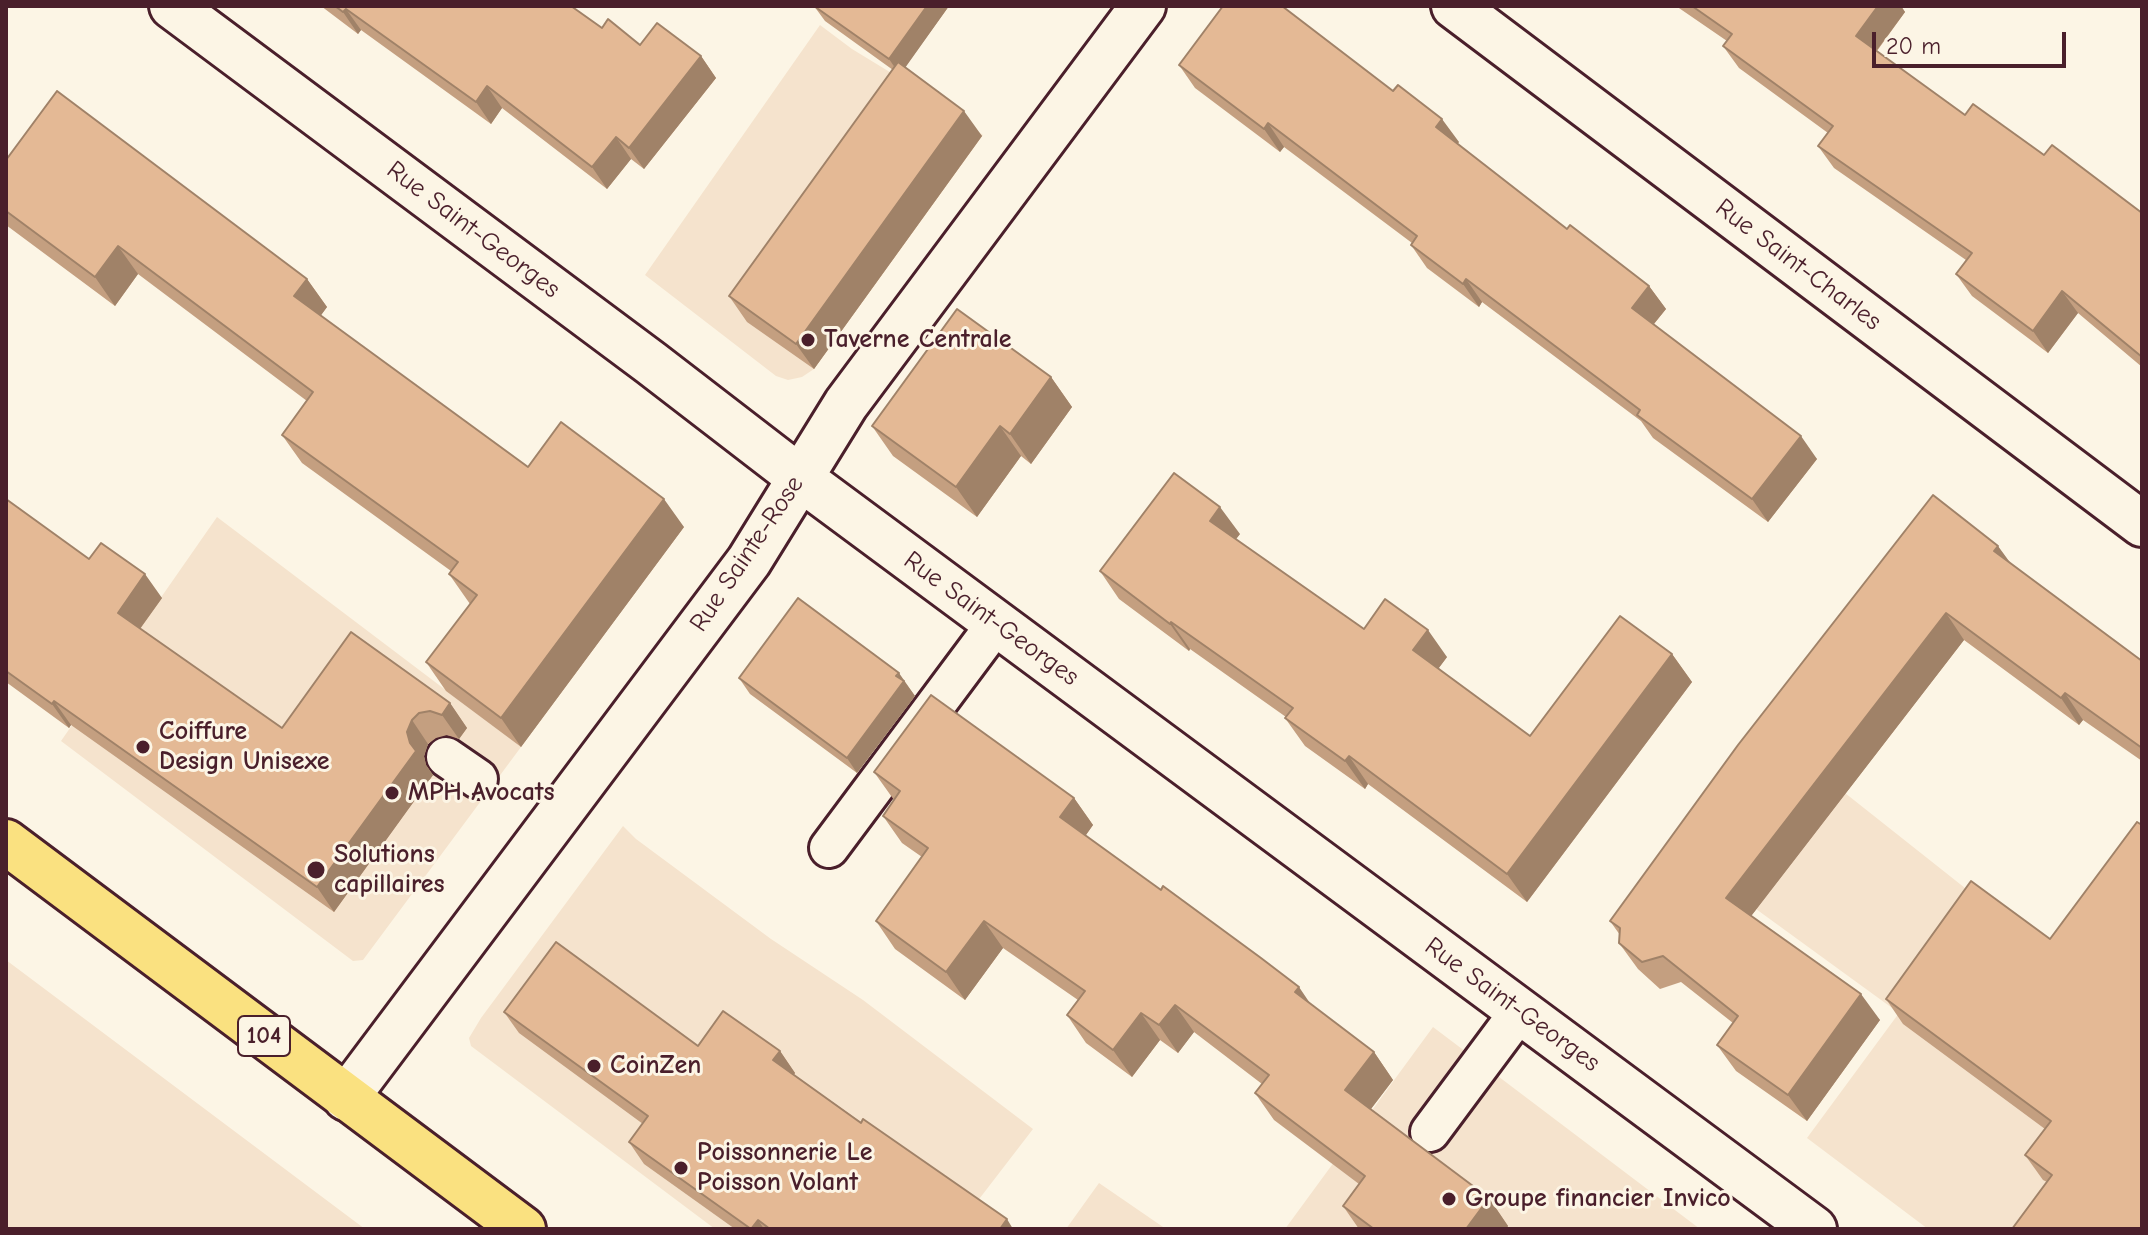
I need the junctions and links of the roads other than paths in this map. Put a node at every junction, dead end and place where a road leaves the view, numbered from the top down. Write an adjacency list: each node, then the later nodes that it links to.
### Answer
1 (172, 6): 4 (street, Rue Saint-Georges)
2 (1143, 6): 4 (street, Rue Sainte-Rose)
3 (1454, 6): 5 (street, Rue Saint-Charles)
4 (799, 477): 6 (street, Rue Saint-Georges); 12 (street, Rue Sainte-Rose)
5 (2142, 524)
6 (996, 624): 10 (lane); 11 (street, Rue Saint-Georges)
7 (446, 757): 8 (lane)
8 (478, 779)
9 (6, 842): 12 (main road, 104)
10 (829, 848)
11 (1520, 1011): 13 (lane); 15 (street, Rue Saint-Georges)
12 (346, 1098): 14 (main road, 104)
13 (1430, 1132)
14 (523, 1229)
15 (1814, 1229)

